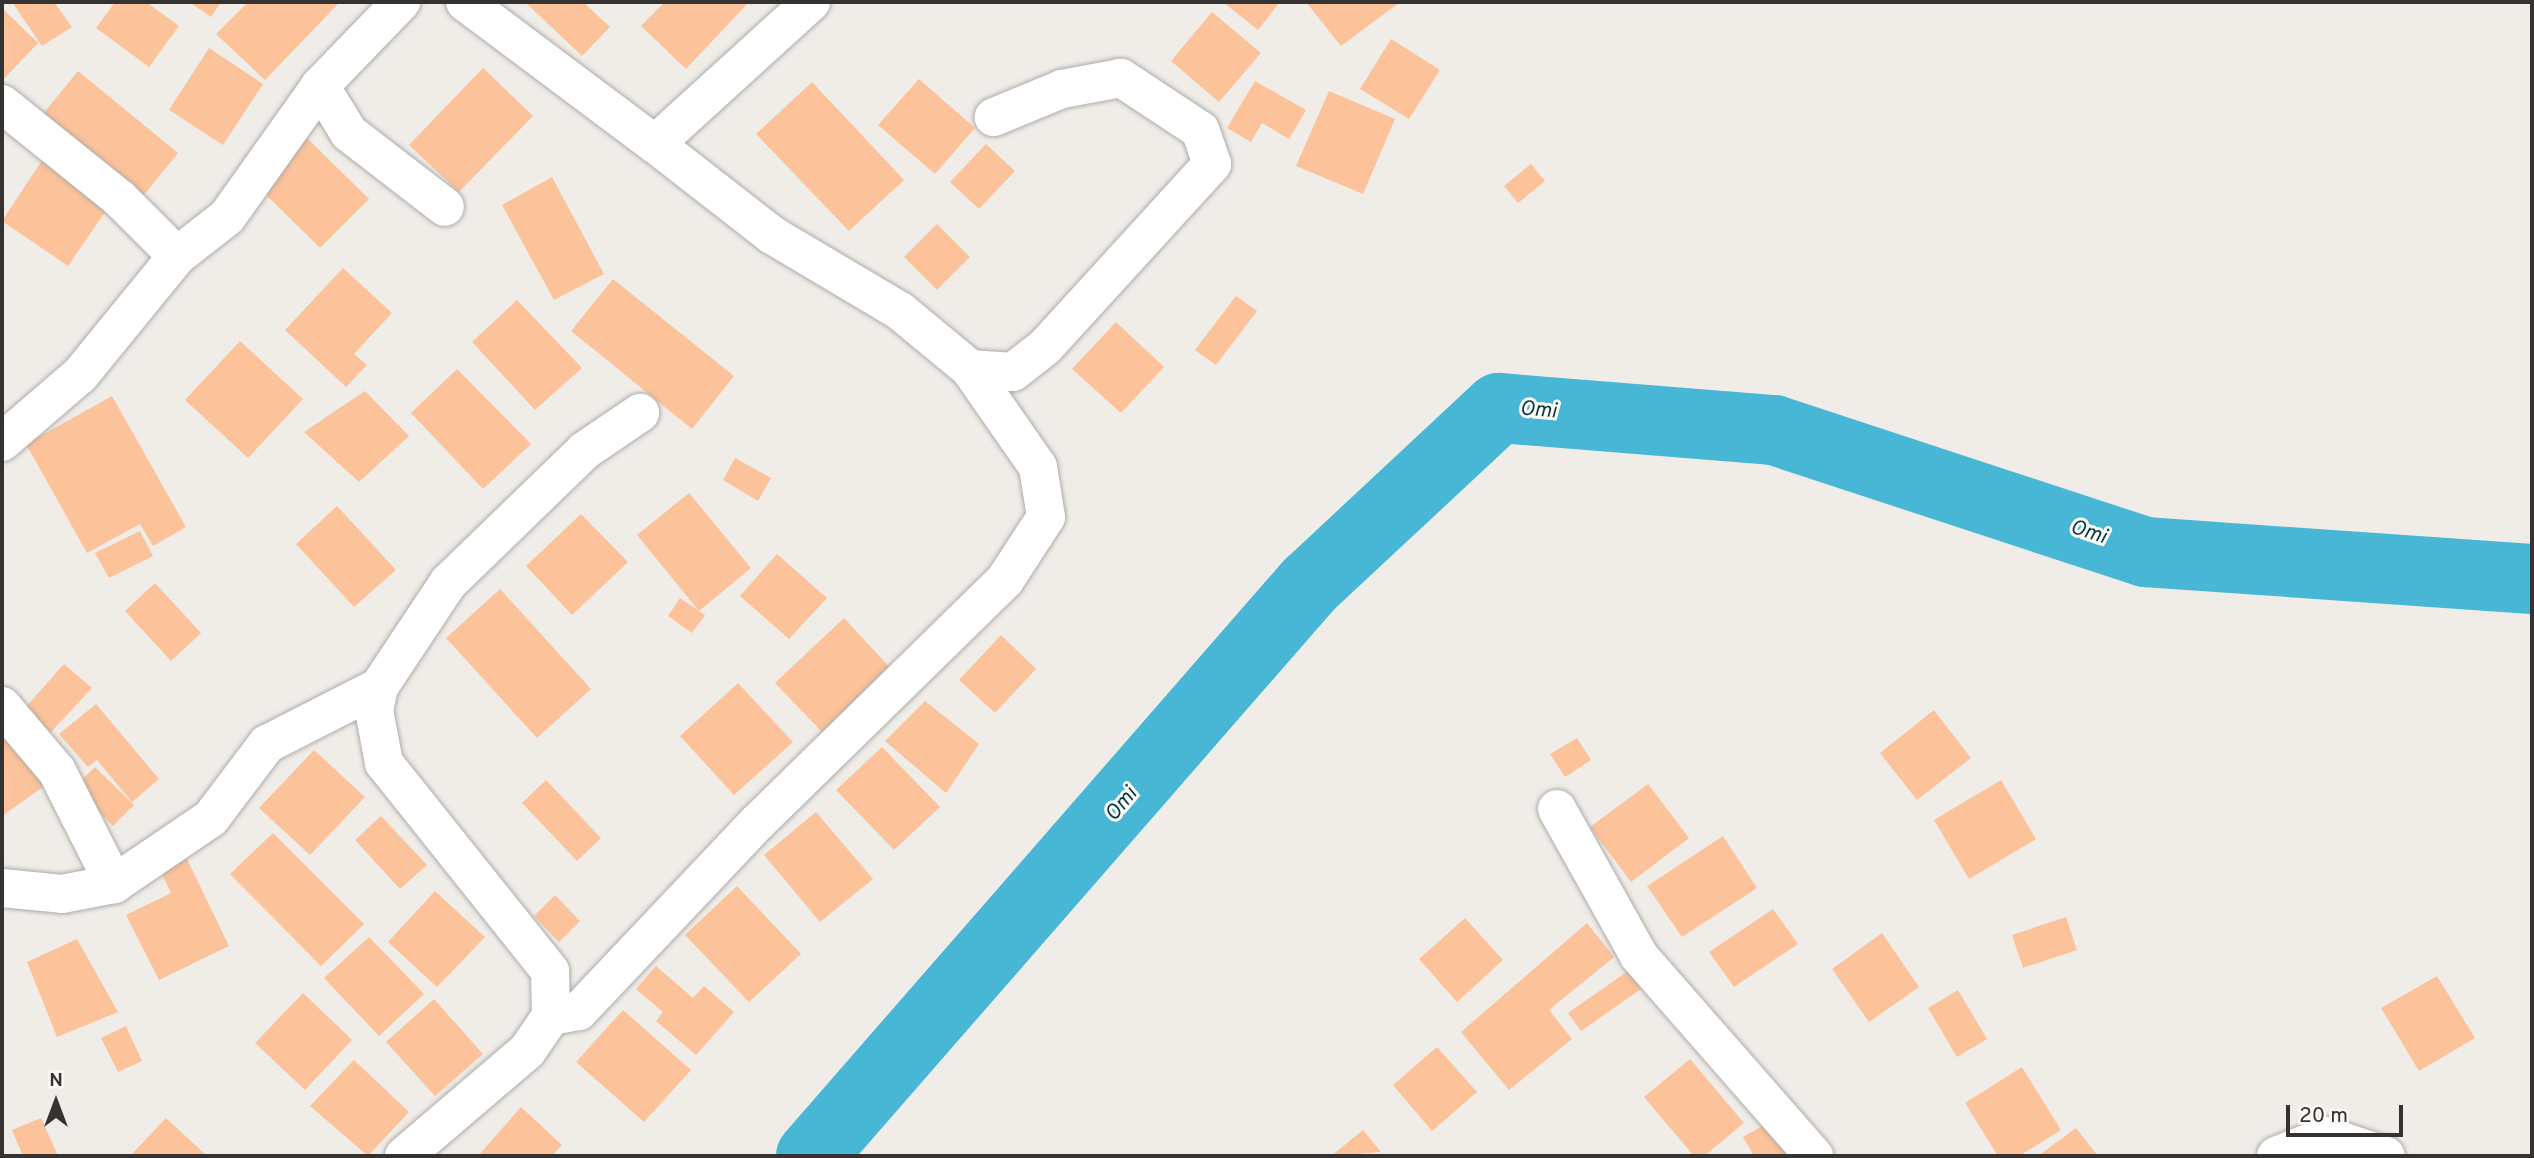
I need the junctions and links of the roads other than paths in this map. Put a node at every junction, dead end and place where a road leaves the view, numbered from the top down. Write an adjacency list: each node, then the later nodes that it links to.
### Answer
1 (401, 2): 4 (street)
2 (465, 2): 7 (street)
3 (811, 2): 7 (street)
4 (320, 86): 8 (street); 9 (street)
5 (2, 104): 9 (street)
6 (994, 117): 10 (street)
7 (655, 144): 10 (street)
8 (445, 206)
9 (177, 256): 12 (street)
10 (970, 369): 18 (street)
11 (640, 414): 13 (street)
12 (2, 442)
13 (379, 687): 16 (street); 18 (street)
14 (2, 706): 16 (street)
15 (1557, 809): 20 (street)
16 (114, 884): 17 (street)
17 (2, 888)
18 (565, 1014): 19 (street)
19 (404, 1156)
20 (1814, 1156)
21 (2276, 1156): 22 (street)
22 (2386, 1156)

